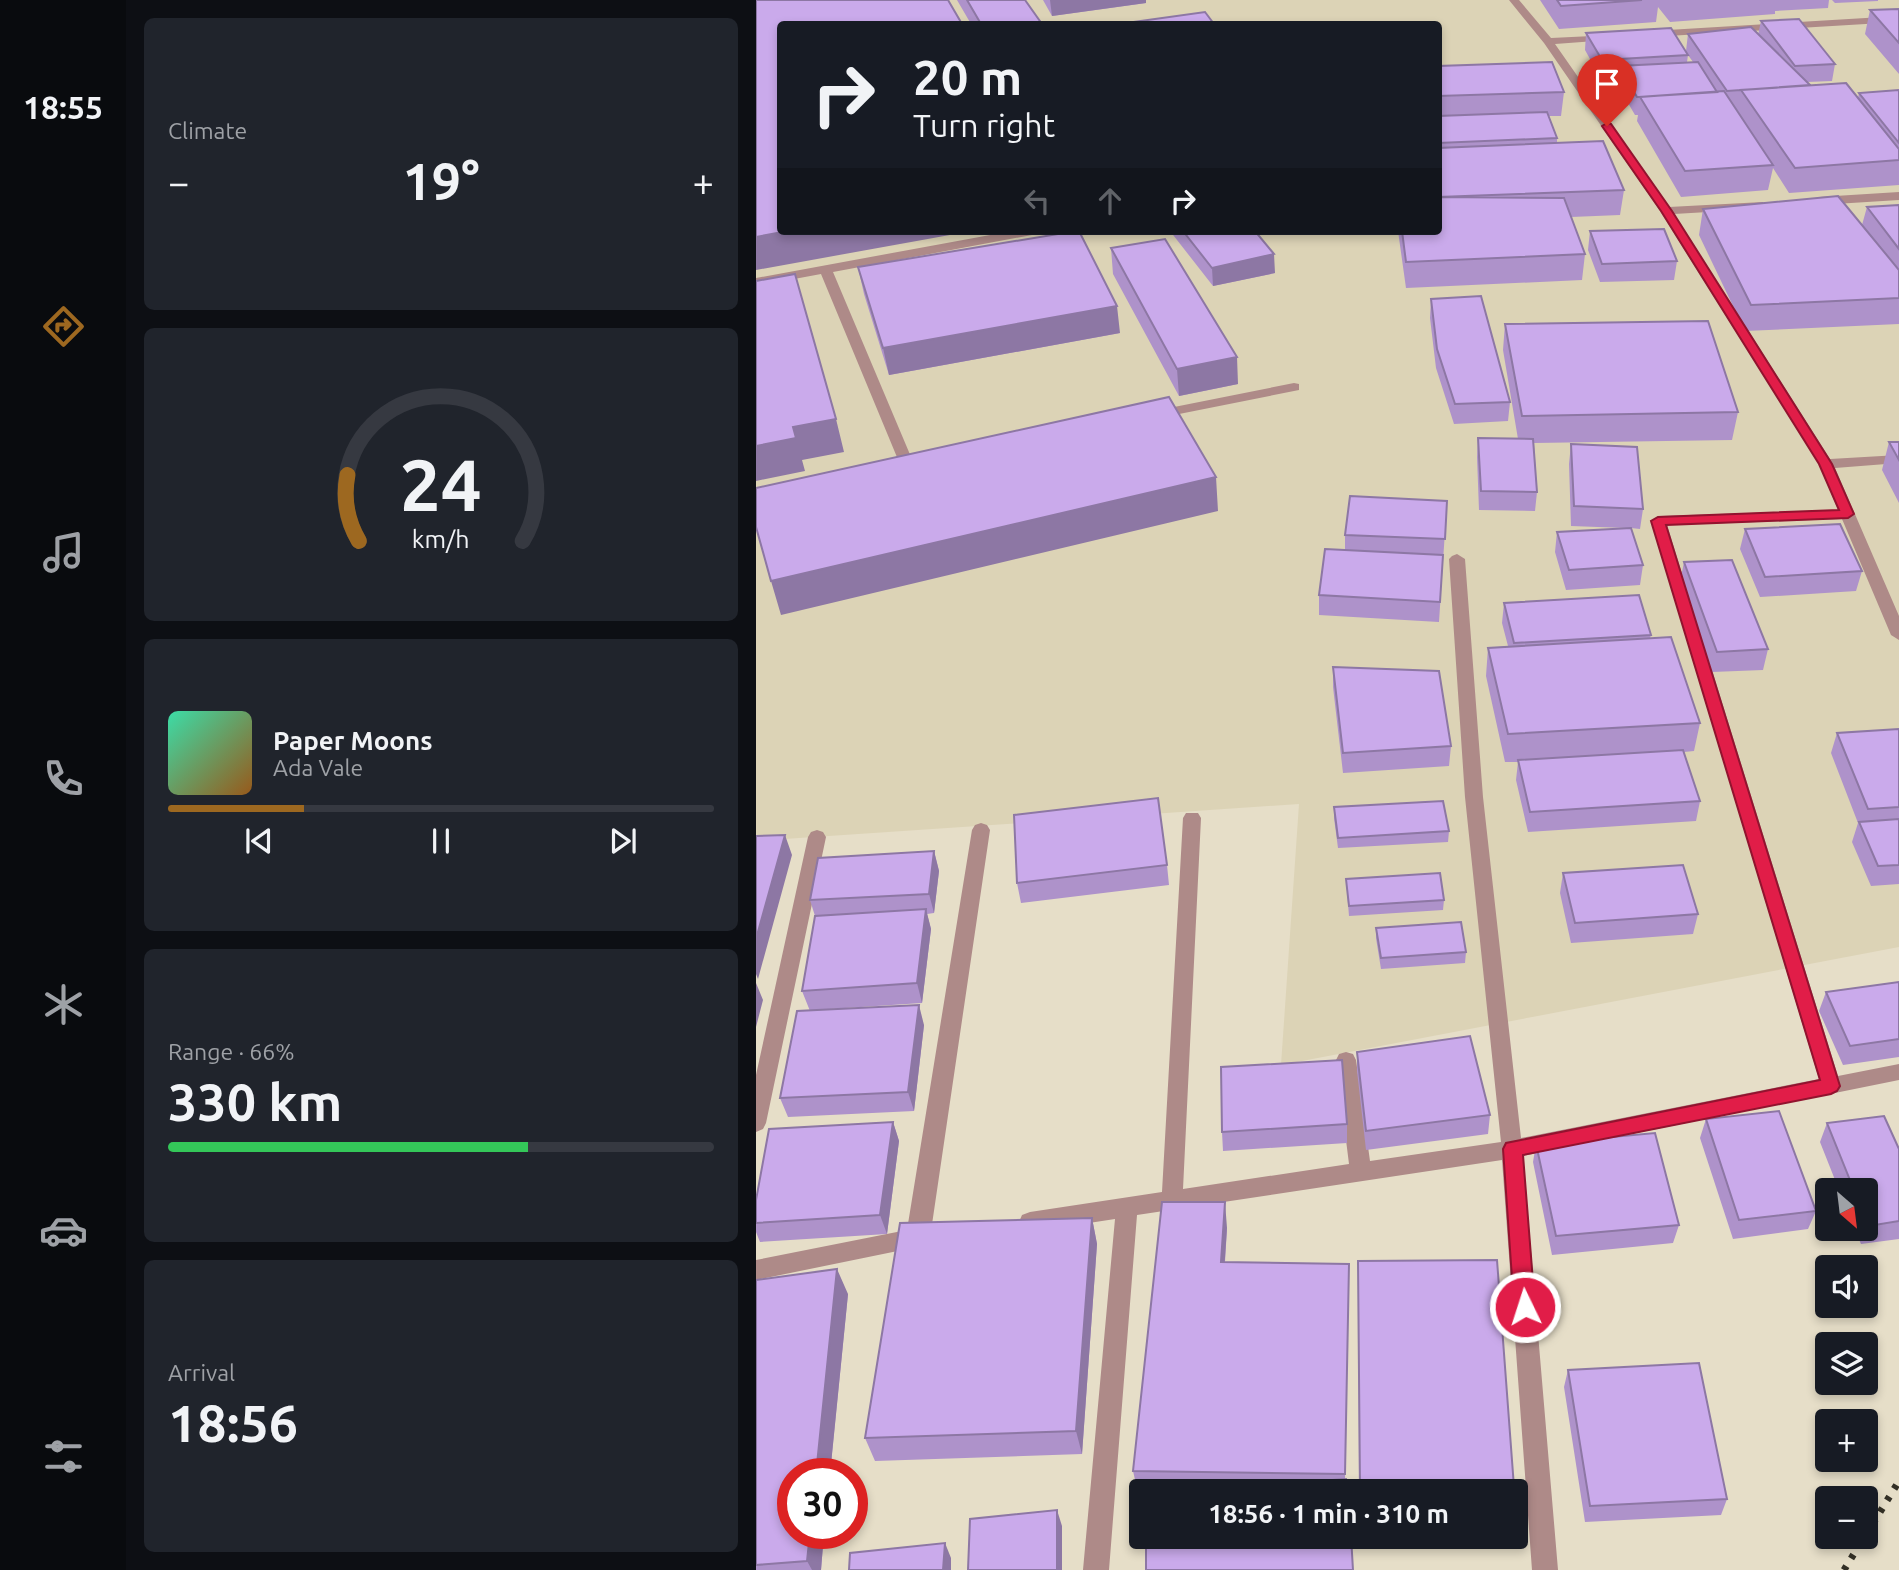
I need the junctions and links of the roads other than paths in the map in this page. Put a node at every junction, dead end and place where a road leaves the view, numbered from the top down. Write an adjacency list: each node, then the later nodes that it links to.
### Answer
1 (1514, 0): 5 (street)
2 (1899, 19): 3 (street)
3 (1643, 35)
4 (1616, 36): 5 (street)
5 (1548, 41): 9 (street)
6 (1899, 196): 7 (street)
7 (1803, 202)
8 (1776, 204): 9 (street)
9 (1666, 211): 16 (street)
10 (1011, 235): 11 (street)
11 (826, 270): 12 (street); 17 (street)
12 (756, 282)
13 (1294, 387): 14 (street)
14 (1134, 419)
15 (1899, 459): 16 (street)
16 (1826, 464): 18 (street)
17 (880, 469)
18 (1848, 514): 20 (street); 26 (street)
19 (1457, 559): 28 (street)
20 (1899, 635)
21 (1192, 818): 30 (street)
22 (981, 830): 34 (street)
23 (817, 837): 27 (street)
24 (1346, 1060): 29 (street)
25 (1899, 1072): 26 (street)
26 (1831, 1086): 28 (street)
27 (756, 1123)
28 (1513, 1149): 29 (street); 37 (street)
29 (1361, 1172): 30 (street)
30 (1172, 1202): 31 (street)
31 (1127, 1208): 32 (street); 36 (street)
32 (1009, 1225)
33 (943, 1235): 34 (street)
34 (917, 1239): 35 (street)
35 (756, 1270)
36 (1096, 1570)
37 (1545, 1570)

